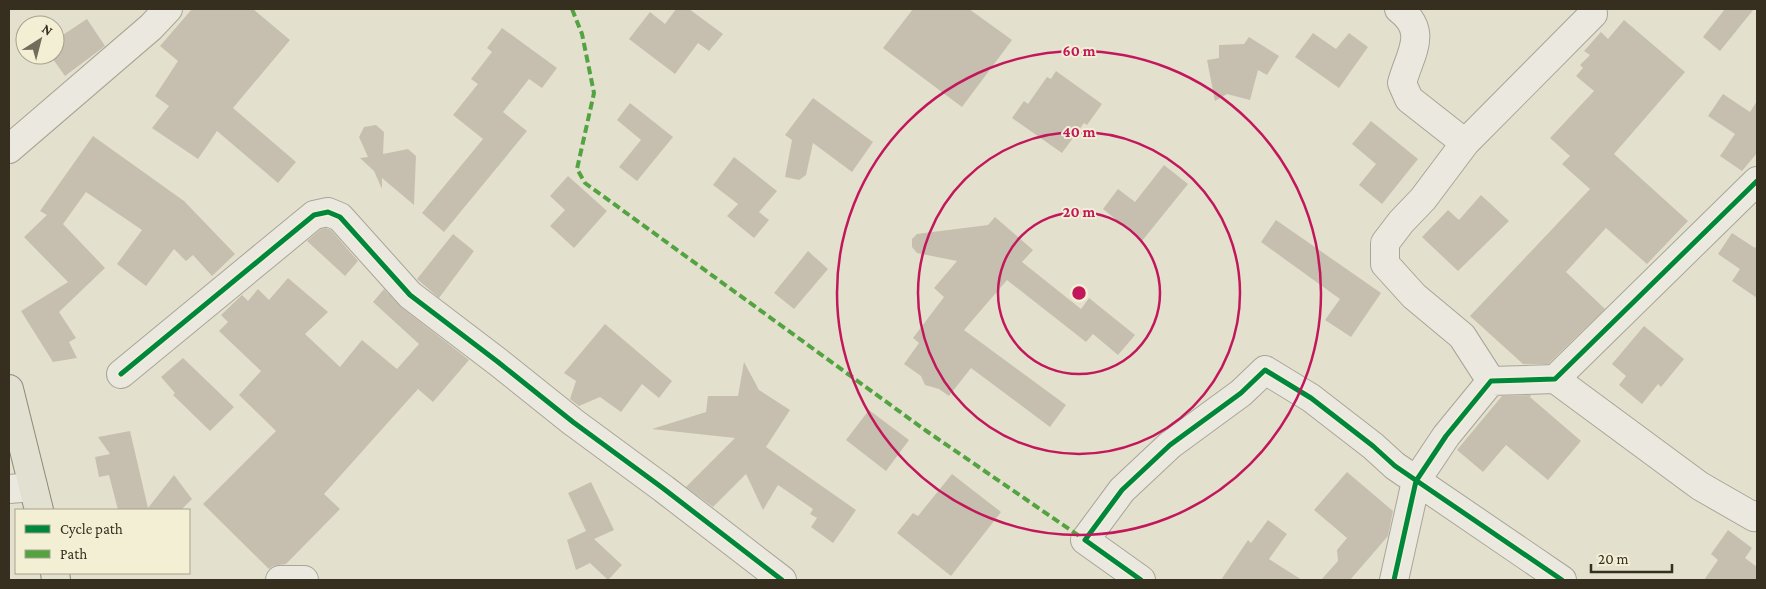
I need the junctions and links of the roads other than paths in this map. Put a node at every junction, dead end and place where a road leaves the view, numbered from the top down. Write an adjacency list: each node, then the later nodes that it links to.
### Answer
1 (168, 9): 5 (street)
2 (1399, 9): 4 (street)
3 (1593, 14): 4 (street)
4 (1466, 143): 9 (street)
5 (9, 149)
6 (1757, 181): 8 (street)
7 (121, 374): 16 (street)
8 (1555, 379): 9 (street); 13 (street)
9 (1491, 381): 11 (street)
10 (9, 389): 12 (main road)
11 (1416, 481): 17 (street); 18 (street); 19 (street)
12 (27, 495)
13 (1756, 517)
14 (280, 580): 15 (street)
15 (304, 580)
16 (782, 580)
17 (1141, 580)
18 (1394, 580)
19 (1562, 580)

